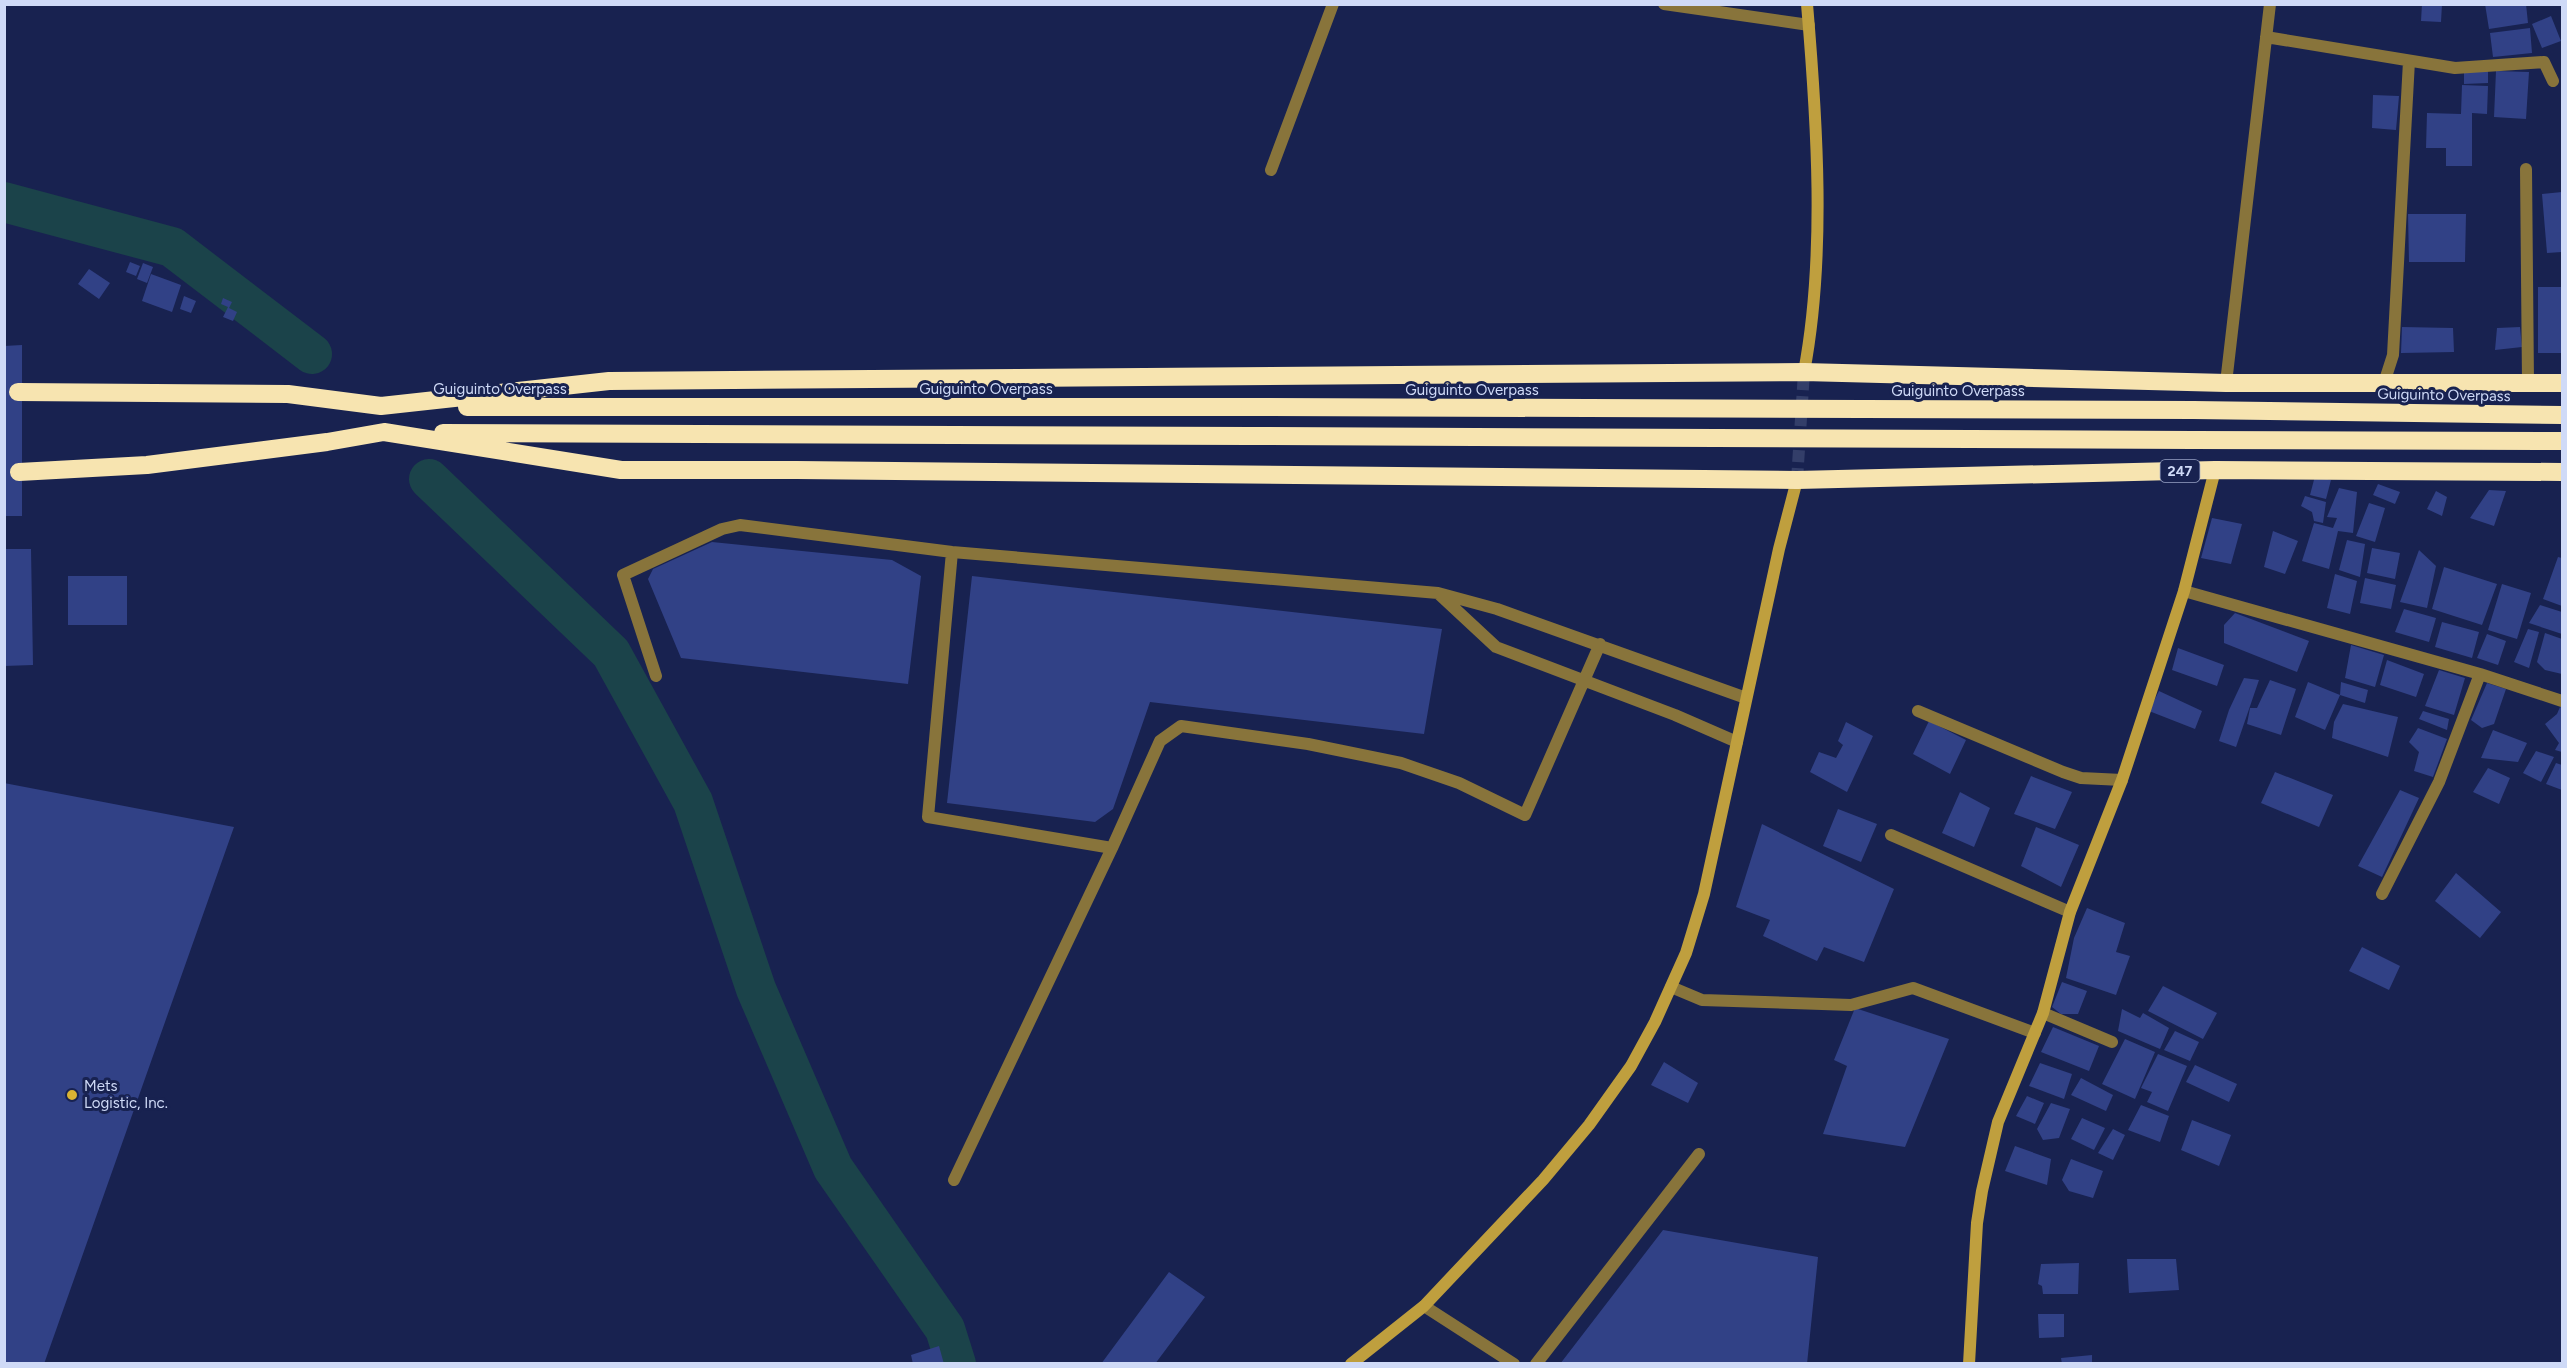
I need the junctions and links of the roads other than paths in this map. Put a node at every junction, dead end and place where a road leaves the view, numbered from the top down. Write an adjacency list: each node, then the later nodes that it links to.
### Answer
1 (1333, 4): 10 (street)
2 (1664, 4): 5 (street)
3 (1807, 4): 5 (main road)
4 (2271, 4): 6 (street)
5 (1809, 25): 11 (main road)
6 (2266, 37): 7 (street); 12 (street)
7 (2409, 61): 8 (street); 13 (street)
8 (2553, 81)
9 (2526, 169): 14 (street)
10 (1271, 170)
11 (1804, 372): 12 (highway); 17 (highway)
12 (2226, 383): 13 (highway)
13 (2384, 383): 14 (highway)
14 (2528, 383): 15 (highway)
15 (2562, 383)
16 (18, 392): 17 (highway)
17 (381, 406): 18 (highway, Guiguinto Overpass, bridge)
18 (2562, 415)
19 (384, 432): 20 (highway, bridge); 22 (highway); 24 (highway)
20 (2562, 441)
21 (2215, 470): 23 (highway, 247); 24 (highway, 247); 26 (main road)
22 (19, 472)
23 (2562, 472)
24 (1797, 480): 32 (main road)
25 (952, 552): 27 (street); 30 (street); 38 (street)
26 (2184, 591): 29 (street); 36 (main road)
27 (1438, 593): 28 (street); 31 (street)
28 (1600, 644): 31 (street); 32 (street)
29 (2480, 674): 33 (street); 39 (street)
30 (656, 676)
31 (1583, 681): 35 (street); 38 (street)
32 (1746, 698): 35 (main road)
33 (2562, 701)
34 (1918, 711): 36 (street)
35 (1737, 742): 41 (main road)
36 (2122, 780): 40 (main road)
37 (1891, 835): 40 (street)
38 (1112, 848): 46 (street)
39 (2382, 894)
40 (2070, 912): 42 (main road)
41 (1671, 987): 43 (street); 47 (main road)
42 (2043, 1013): 43 (main road); 44 (street)
43 (2035, 1033): 51 (main road)
44 (2112, 1041)
45 (1699, 1154): 50 (street)
46 (954, 1180)
47 (1424, 1306): 48 (main road); 49 (street)
48 (1351, 1364)
49 (1514, 1364)
50 (1536, 1364)
51 (1969, 1364)

